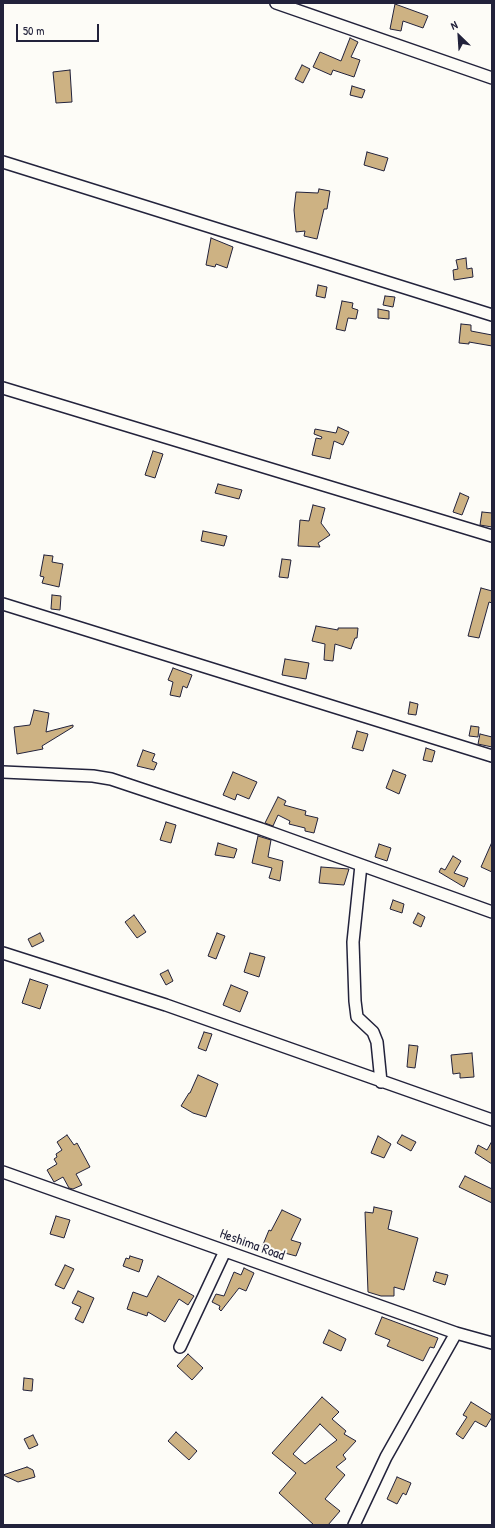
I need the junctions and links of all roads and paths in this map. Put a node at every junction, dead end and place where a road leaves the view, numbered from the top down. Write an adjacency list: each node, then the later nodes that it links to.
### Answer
1 (276, 3): 2 (street)
2 (492, 78)
3 (3, 162): 4 (street)
4 (492, 315)
5 (3, 388): 6 (street)
6 (492, 536)
7 (3, 604): 8 (street)
8 (492, 756)
9 (3, 772): 10 (street)
10 (360, 865): 11 (street); 13 (street)
11 (492, 912)
12 (3, 953): 13 (street)
13 (381, 1082): 14 (street)
14 (492, 1120)
15 (3, 1172): 16 (street, Heshima Road)
16 (225, 1251): 17 (street, Heshima Road); 19 (street)
17 (456, 1333): 18 (street, Heshima Road); 20 (street)
18 (492, 1343)
19 (180, 1347)
20 (354, 1525)

